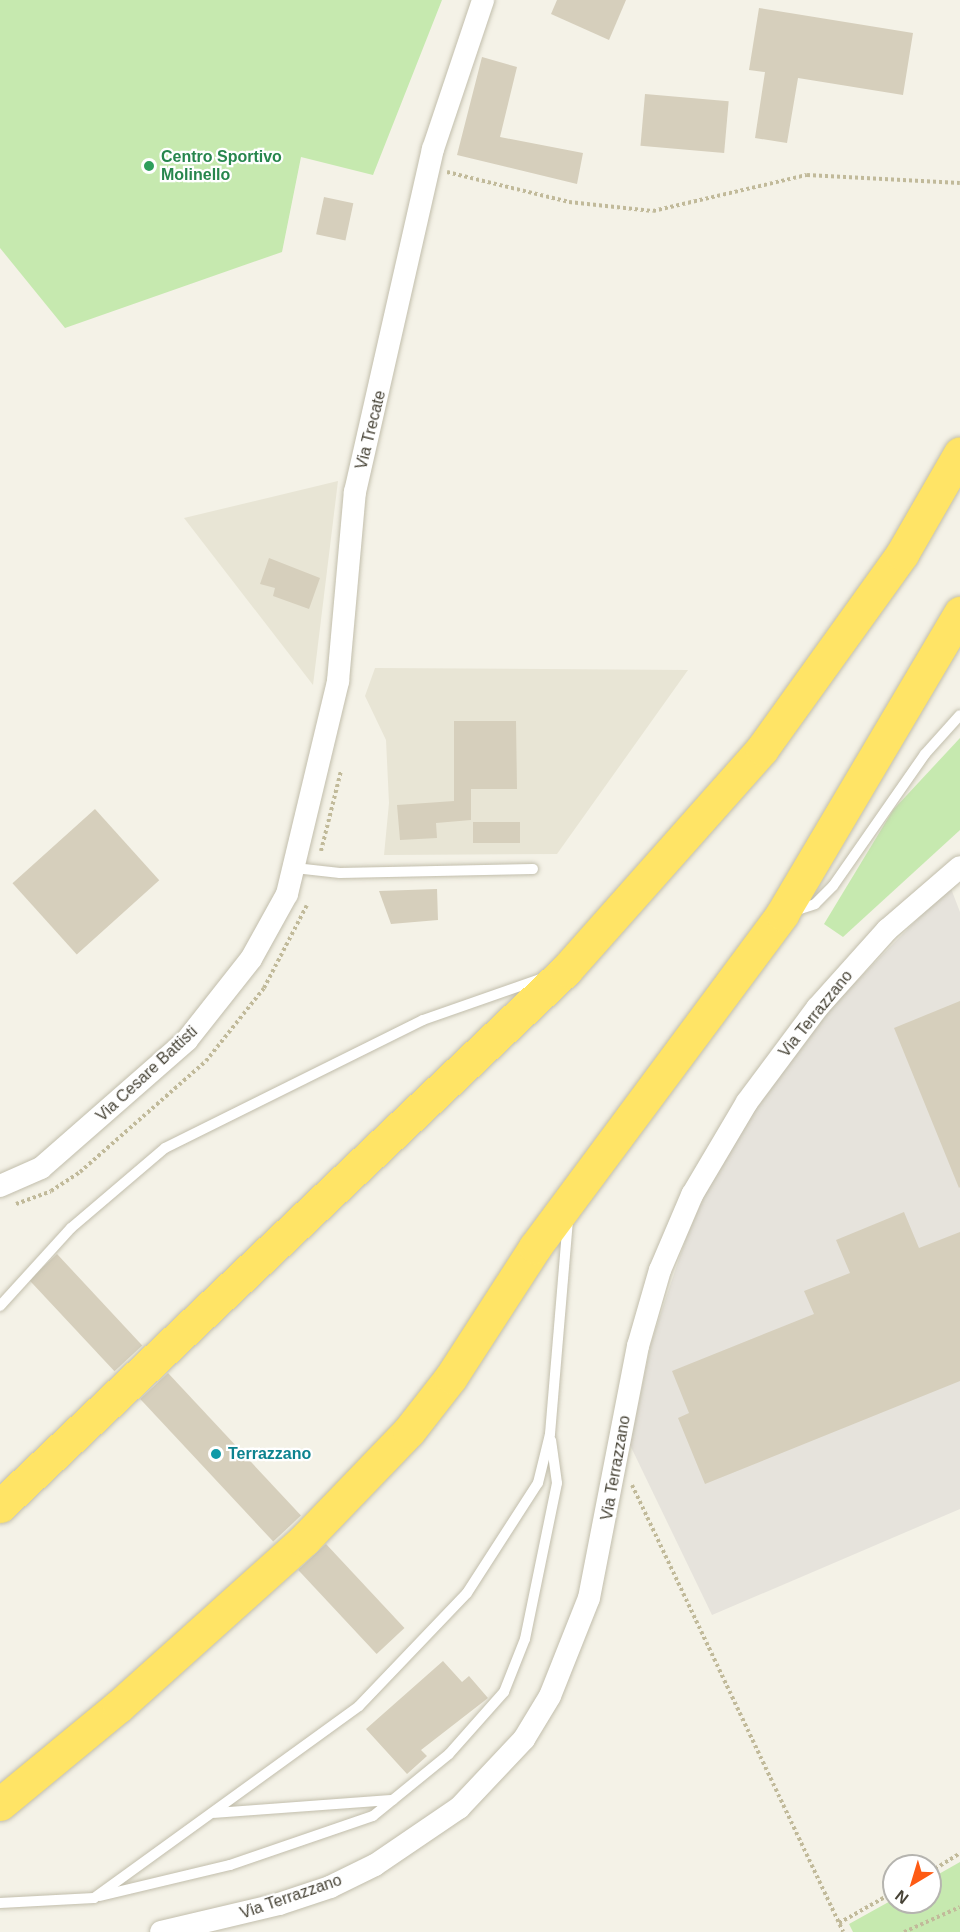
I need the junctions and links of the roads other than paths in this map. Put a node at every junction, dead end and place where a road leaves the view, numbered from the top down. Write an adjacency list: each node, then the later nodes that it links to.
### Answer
1 (483, 0): 6 (street, Via Trecate)
2 (960, 453): 9 (highway)
3 (960, 613): 8 (highway)
4 (960, 715): 8 (lane)
5 (960, 867): 20 (street, Via Terrazzano)
6 (295, 868): 7 (lane); 10 (street, Via Cesare Battisti)
7 (533, 869)
8 (782, 914): 11 (highway)
9 (566, 970): 12 (lane); 14 (highway)
10 (0, 1186)
11 (570, 1201): 13 (lane); 16 (highway)
12 (0, 1306)
13 (550, 1434): 15 (lane); 17 (lane)
14 (0, 1506)
15 (393, 1800): 17 (lane); 18 (lane)
16 (0, 1804)
17 (214, 1813): 18 (lane)
18 (94, 1898): 19 (lane)
19 (0, 1903)
20 (161, 1932)

